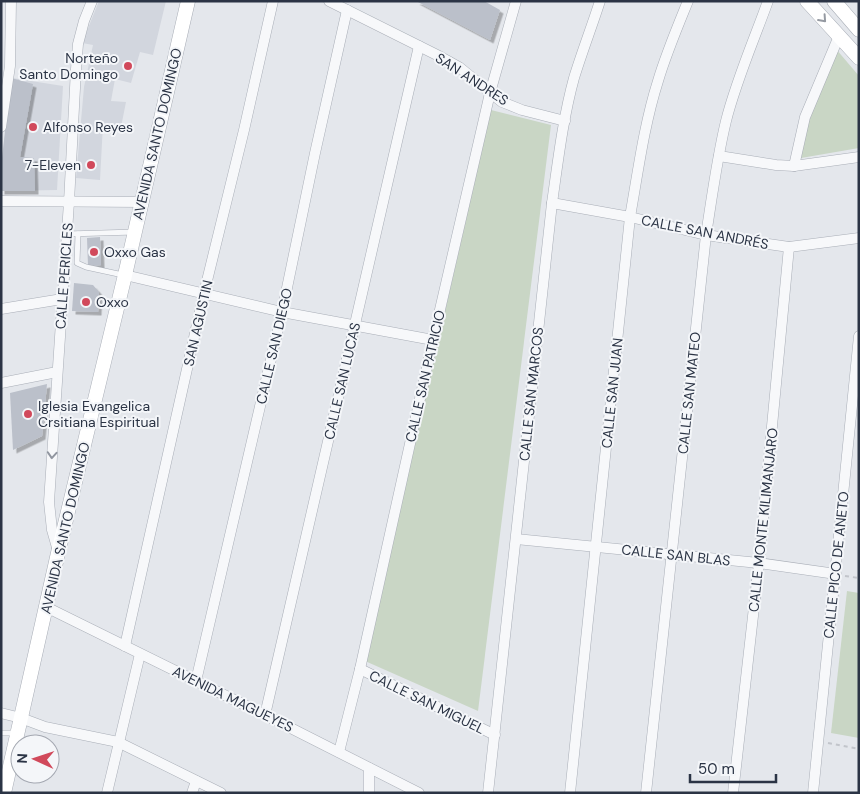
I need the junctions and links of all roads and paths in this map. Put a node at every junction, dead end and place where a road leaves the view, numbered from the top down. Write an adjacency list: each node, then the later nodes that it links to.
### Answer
1 (12, 1): 13 (street)
2 (92, 1): 27 (street, CALLE PERICLES)
3 (188, 1): 28 (main road, AVENIDA SANTO DOMINGO)
4 (273, 1): 40 (street, SAN AGUSTIN)
5 (329, 1): 12 (street, SAN ANDRES)
6 (516, 1): 18 (street, CALLE SAN PATRICIO)
7 (600, 1): 20 (street, CALLE SAN MARCOS)
8 (688, 1): 30 (street, CALLE SAN JUAN)
9 (768, 1): 23 (street, CALLE SAN MATEO)
10 (807, 1): 15 (main road, one-way to 15)
11 (834, 1): 14 (main road)
12 (347, 10): 16 (street, SAN ANDRES); 43 (street, CALLE SAN DIEGO)
13 (6, 29): 19 (street)
14 (859, 30)
15 (839, 36): 17 (main road); 25 (street)
16 (419, 46): 18 (street, SAN ANDRES); 44 (street, CALLE SAN LUCAS)
17 (859, 58)
18 (490, 93): 20 (street, SAN ANDRES); 46 (street, CALLE SAN PATRICIO)
19 (3, 107): 21 (street)
20 (565, 121): 29 (street, CALLE SAN MARCOS)
21 (1, 123): 22 (street)
22 (1, 127)
23 (719, 156): 25 (street); 34 (street, CALLE SAN MATEO)
24 (859, 157): 25 (street)
25 (794, 166)
26 (1, 201): 27 (street)
27 (69, 202): 28 (street); 32 (street, CALLE PERICLES)
28 (142, 202): 31 (main road, AVENIDA SANTO DOMINGO)
29 (552, 202): 30 (street, CALLE SAN ANDRÉS); 49 (street, CALLE SAN MARCOS)
30 (630, 217): 34 (street, CALLE SAN ANDRÉS); 50 (street, CALLE SAN JUAN)
31 (135, 232): 33 (lane); 39 (main road, AVENIDA SANTO DOMINGO)
32 (66, 234): 33 (lane); 37 (street, CALLE PERICLES)
33 (78, 234): 38 (lane)
34 (706, 235): 36 (street, CALLE SAN ANDRÉS); 52 (street, CALLE SAN MATEO)
35 (859, 238): 36 (street, CALLE SAN ANDRÉS)
36 (789, 248): 53 (street, CALLE MONTE KILIMANJARO)
37 (65, 259): 38 (lane); 41 (street, CALLE PERICLES)
38 (77, 263): 39 (lane)
39 (125, 275): 40 (street); 51 (main road, AVENIDA SANTO DOMINGO)
40 (204, 293): 43 (street); 56 (street, SAN AGUSTIN)
41 (62, 299): 42 (street); 47 (street, CALLE PERICLES)
42 (1, 309)
43 (282, 312): 44 (street); 59 (street, CALLE SAN DIEGO)
44 (354, 326): 46 (street); 61 (street, CALLE SAN LUCAS)
45 (859, 336): 54 (street, CALLE PICO DE ANETO)
46 (433, 340): 58 (street, CALLE SAN PATRICIO)
47 (57, 372): 48 (street); 51 (street, CALLE PERICLES, one-way to 51)
48 (1, 382)
49 (516, 539): 50 (street, CALLE SAN BLAS); 65 (street, CALLE SAN MARCOS)
50 (596, 547): 52 (street, CALLE SAN BLAS); 80 (street, CALLE SAN JUAN)
51 (58, 553): 55 (main road, AVENIDA SANTO DOMINGO)
52 (672, 554): 53 (street, CALLE SAN BLAS); 81 (street, CALLE SAN MATEO)
53 (759, 563): 54 (street, CALLE SAN BLAS); 82 (street, CALLE MONTE KILIMANJARO)
54 (836, 574): 66 (street, CALLE PICO DE ANETO)
55 (46, 607): 56 (street, AVENIDA MAGUEYES); 62 (main road, AVENIDA SANTO DOMINGO)
56 (125, 646): 57 (street, AVENIDA MAGUEYES)
57 (140, 654): 59 (street, AVENIDA MAGUEYES); 67 (street)
58 (360, 669): 65 (street, CALLE SAN MIGUEL); 69 (street, CALLE SAN PATRICIO)
59 (196, 681): 61 (street, AVENIDA MAGUEYES)
60 (1, 713): 62 (street)
61 (265, 715): 69 (street, AVENIDA MAGUEYES)
62 (21, 718): 64 (main road, AVENIDA SANTO DOMINGO); 67 (street)
63 (1, 733): 64 (lane)
64 (18, 733): 70 (main road, AVENIDA SANTO DOMINGO)
65 (495, 735): 79 (street, CALLE SAN MARCOS)
66 (818, 741): 68 (path); 83 (street, CALLE PICO DE ANETO)
67 (118, 742): 72 (street); 74 (street)
68 (859, 749)
69 (339, 752): 71 (street, AVENIDA MAGUEYES)
70 (6, 766): 73 (main road, AVENIDA SANTO DOMINGO)
71 (369, 768): 77 (street); 78 (street, AVENIDA MAGUEYES)
72 (196, 781): 75 (street); 76 (street)
73 (4, 793)
74 (107, 793)
75 (192, 793)
76 (221, 793)
77 (368, 793)
78 (419, 793)
79 (488, 793)
80 (570, 793)
81 (646, 793)
82 (733, 793)
83 (813, 793)

